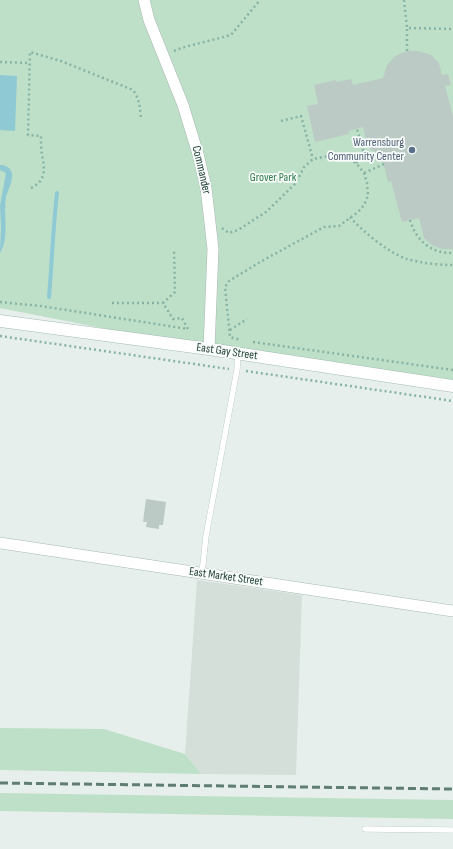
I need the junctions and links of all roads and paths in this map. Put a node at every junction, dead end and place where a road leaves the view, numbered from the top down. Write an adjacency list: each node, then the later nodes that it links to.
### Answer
1 (144, 0): 30 (street, Commander)
2 (260, 0): 7 (path)
3 (404, 0): 4 (path)
4 (406, 28): 5 (path); 6 (path)
5 (453, 29)
6 (407, 51)
7 (176, 58)
8 (0, 62): 9 (path)
9 (29, 63): 10 (path); 17 (path)
10 (141, 118)
11 (281, 121): 13 (path)
12 (357, 129): 14 (path)
13 (313, 159): 14 (path); 20 (path)
14 (356, 163): 16 (path)
15 (384, 164): 16 (path)
16 (364, 173): 18 (path)
17 (31, 188)
18 (350, 217): 23 (path); 29 (path)
19 (410, 220): 22 (path)
20 (220, 221)
21 (174, 249): 26 (path)
22 (453, 253)
23 (453, 265)
24 (0, 302): 26 (path)
25 (112, 303): 26 (path)
26 (163, 303)
27 (247, 319): 29 (path)
28 (0, 321): 30 (main road, East Gay Street)
29 (230, 330): 32 (path)
30 (209, 349): 31 (main road, East Gay Street)
31 (238, 353): 33 (main road, East Gay Street); 35 (lane)
32 (453, 370)
33 (453, 386)
34 (0, 543): 35 (street, East Market Street)
35 (202, 573): 36 (street, East Market Street)
36 (453, 611)
37 (365, 829): 38 (lane)
38 (453, 830)

